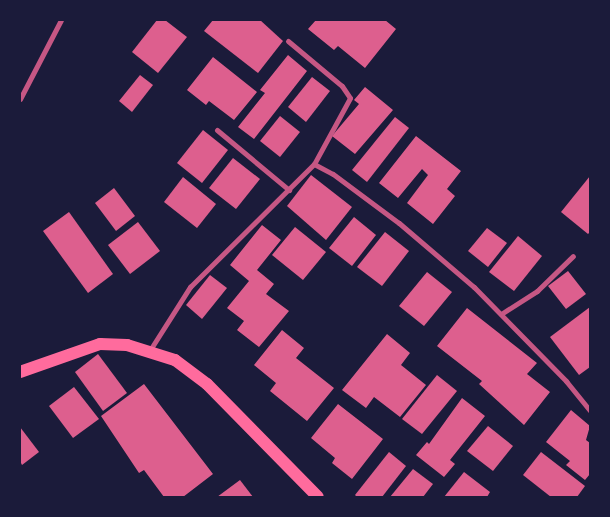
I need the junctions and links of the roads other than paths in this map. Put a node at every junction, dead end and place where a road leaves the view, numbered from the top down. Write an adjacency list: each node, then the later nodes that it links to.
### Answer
1 (61, 20): 3 (street)
2 (288, 41): 5 (street)
3 (20, 100)
4 (217, 130): 6 (street)
5 (314, 164): 6 (street); 8 (street)
6 (289, 190): 9 (street)
7 (573, 256): 8 (street)
8 (501, 314): 11 (street)
9 (150, 350): 10 (main road); 12 (main road)
10 (20, 372)
11 (590, 411)
12 (318, 497)

